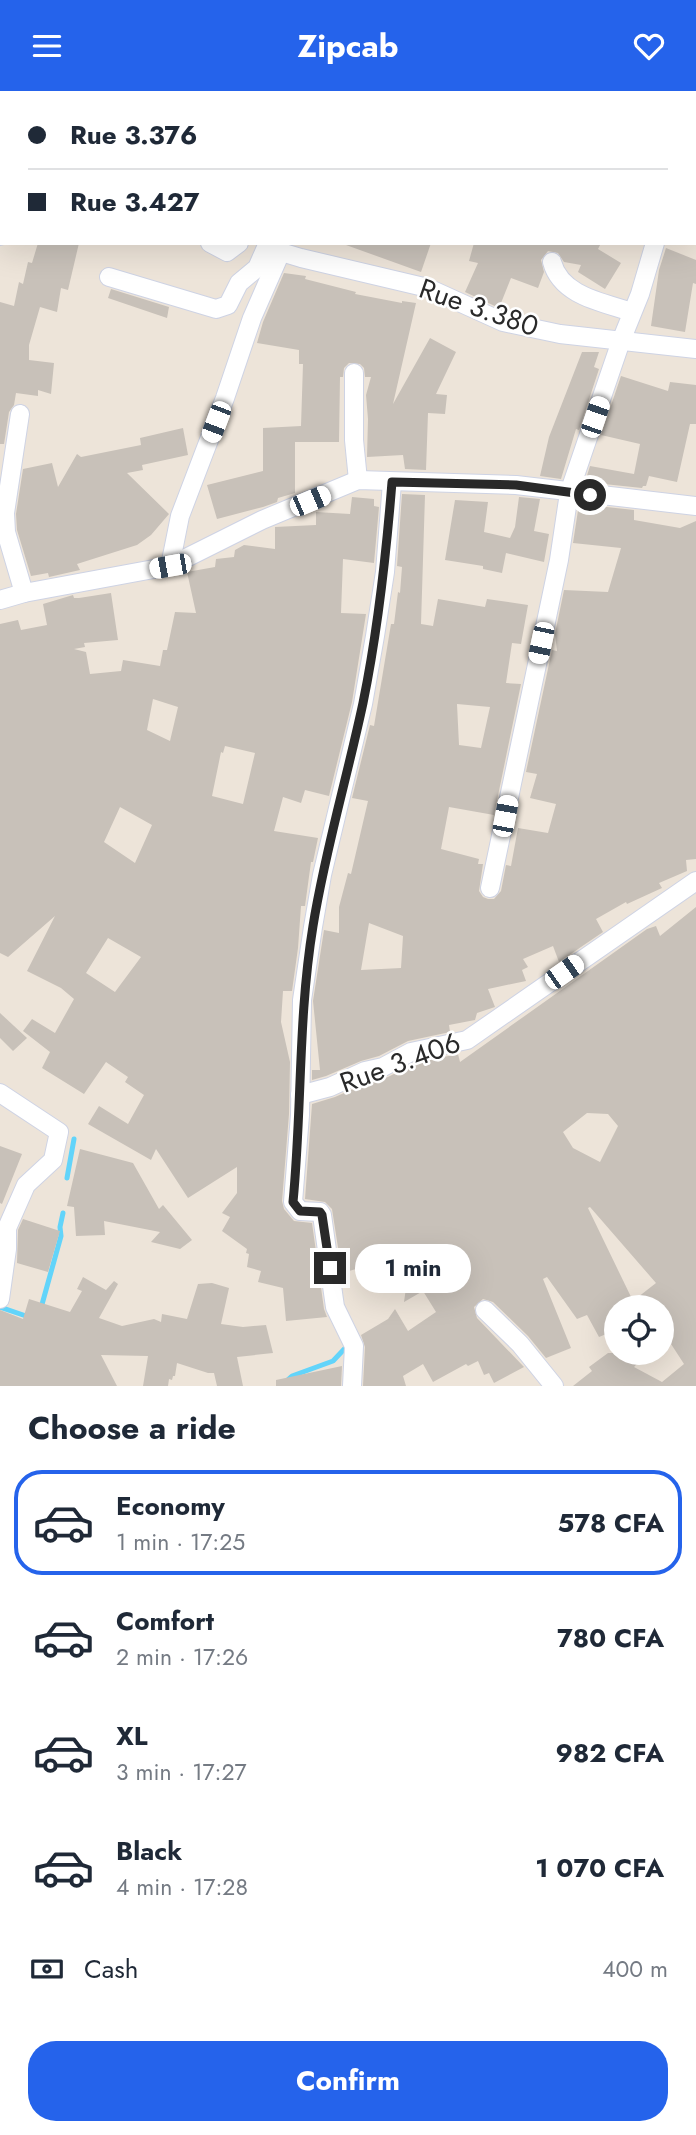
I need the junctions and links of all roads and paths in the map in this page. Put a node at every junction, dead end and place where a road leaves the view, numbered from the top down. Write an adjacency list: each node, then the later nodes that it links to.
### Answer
1 (214, 245): 2 (street)
2 (236, 245)
3 (654, 245): 7 (street)
4 (272, 246): 6 (street); 8 (street, Rue 3.380); 16 (street)
5 (552, 261): 7 (street)
6 (109, 277)
7 (632, 312): 8 (street)
8 (621, 341): 9 (street, Rue 3.380); 14 (street)
9 (696, 349)
10 (354, 373): 12 (street)
11 (20, 414): 17 (street)
12 (358, 481): 13 (street); 16 (street)
13 (392, 482): 14 (street); 22 (street, Rue 3.406)
14 (569, 493): 15 (street); 20 (street)
15 (696, 506)
16 (170, 566): 17 (street)
17 (24, 593): 18 (street)
18 (0, 600)
19 (696, 881): 22 (street, Rue 3.406)
20 (490, 888)
21 (0, 1093): 23 (street)
22 (300, 1095): 25 (street)
23 (0, 1299)
24 (485, 1310): 26 (street)
25 (352, 1386)
26 (554, 1386)

